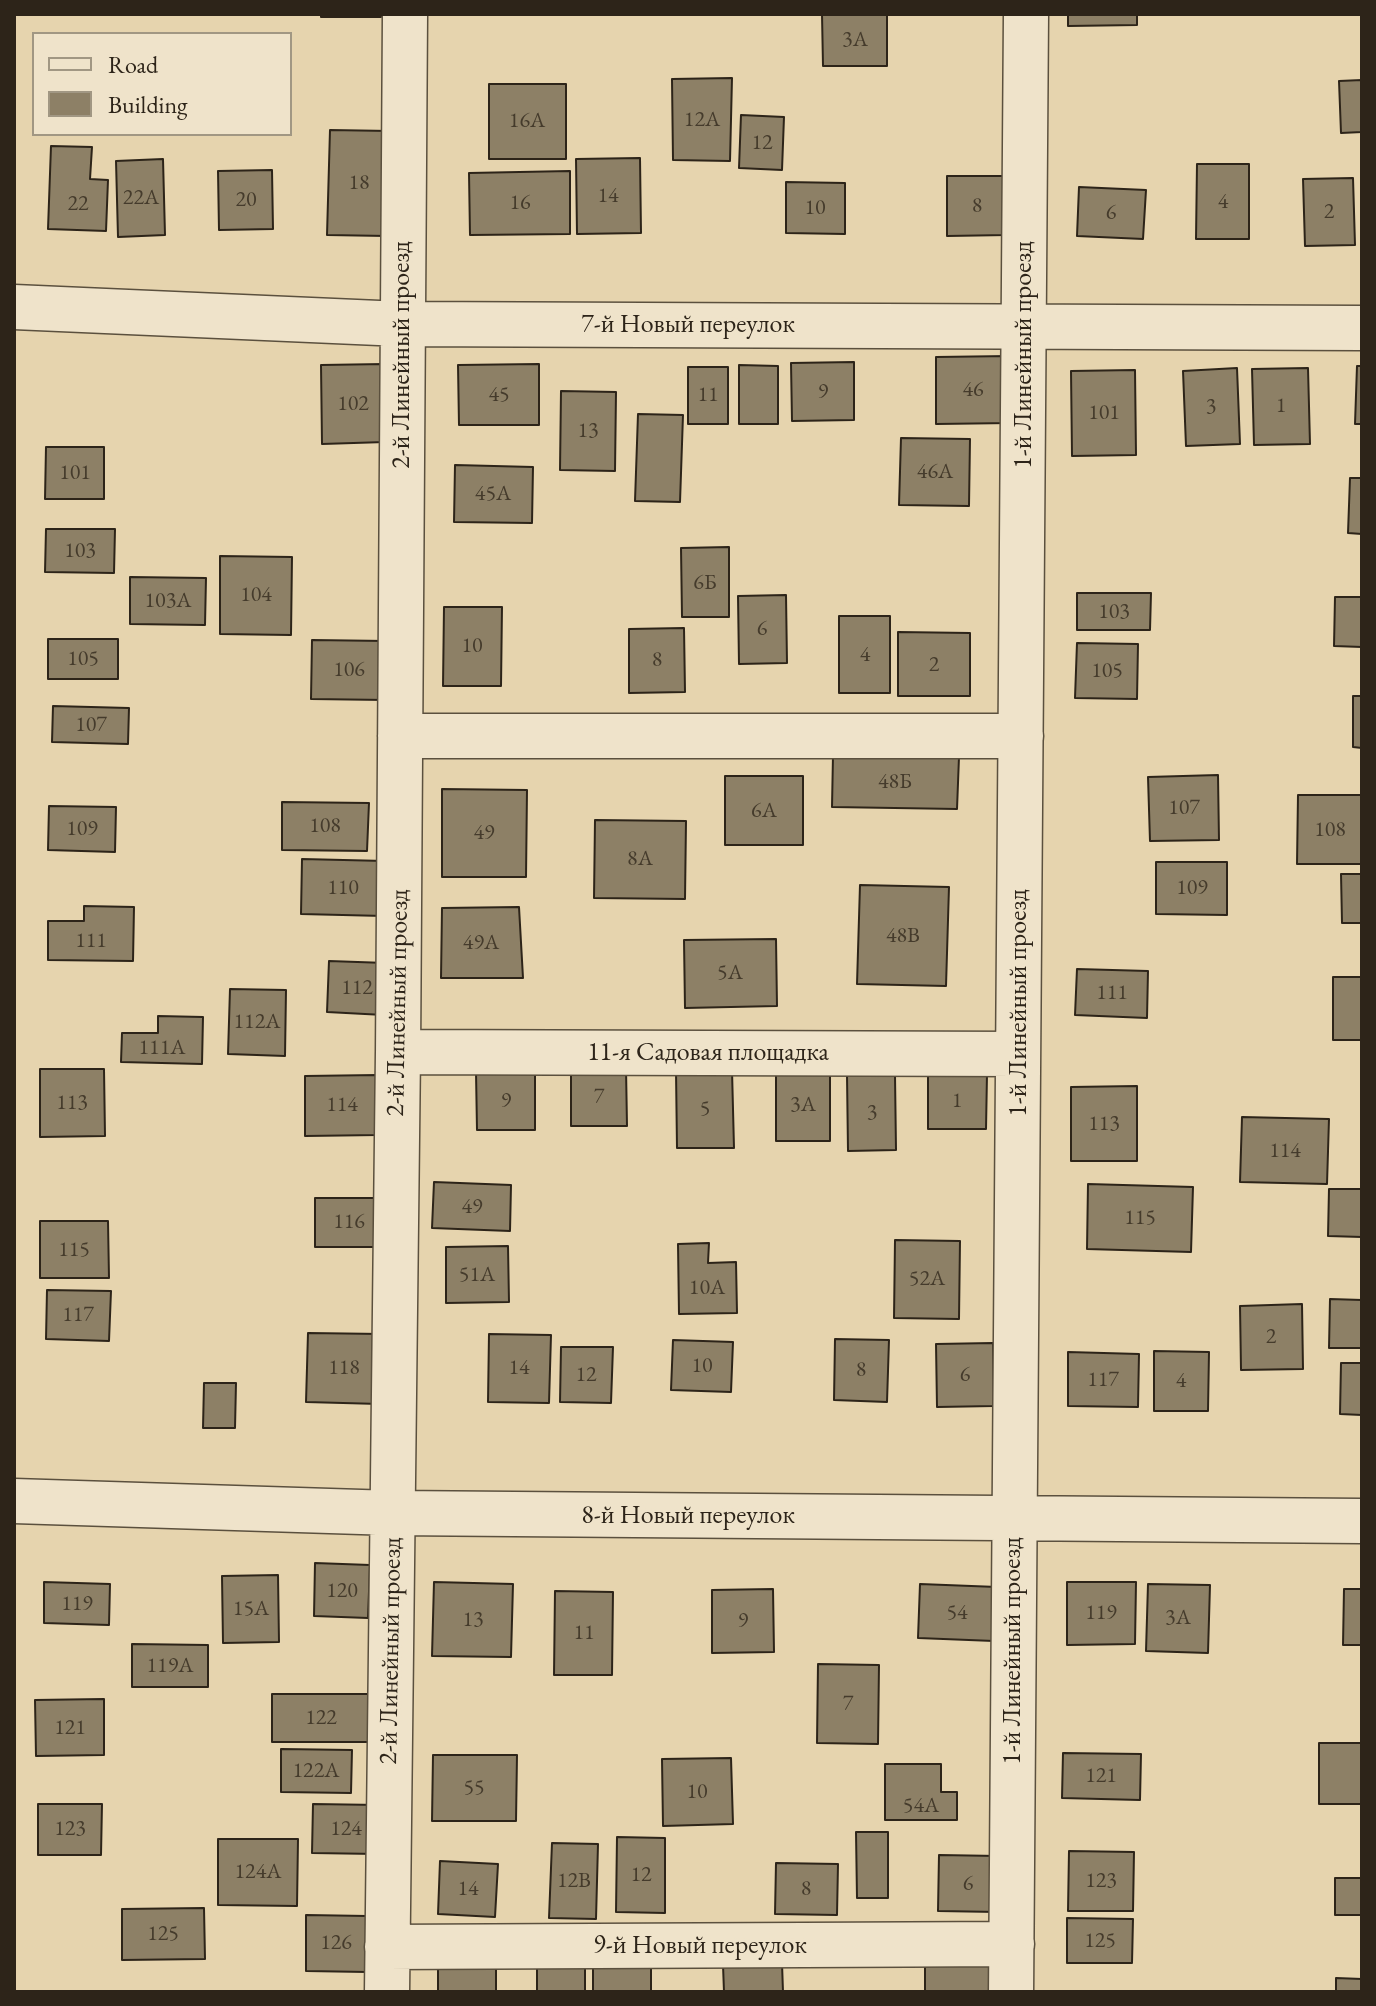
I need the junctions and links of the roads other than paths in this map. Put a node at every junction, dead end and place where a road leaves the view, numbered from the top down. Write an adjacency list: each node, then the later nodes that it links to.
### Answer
1 (405, 14): 4 (street, 2-й Линейный проезд)
2 (1026, 14): 5 (street, 1-й Линейный проезд)
3 (14, 307): 4 (street, 7-й Новый переулок)
4 (402, 324): 5 (street, 7-й Новый переулок); 7 (street, 2-й Линейный проезд)
5 (1024, 327): 6 (street, 7-й Новый переулок); 8 (street, 1-й Линейный проезд)
6 (1362, 328)
7 (400, 736): 8 (street); 9 (street, 2-й Линейный проезд)
8 (1021, 736): 10 (street, 1-й Линейный проезд)
9 (398, 1052): 10 (street, 11-я Садовая площадка); 12 (street, 2-й Линейный проезд)
10 (1018, 1054): 13 (street, 1-й Линейный проезд)
11 (14, 1501): 12 (street, 8-й Новый переулок)
12 (393, 1513): 13 (street, 8-й Новый переулок); 16 (street, 2-й Линейный проезд)
13 (1014, 1518): 14 (street, 8-й Новый переулок); 15 (street, 1-й Линейный проезд)
14 (1362, 1521)
15 (1012, 1944): 16 (street, 9-й Новый переулок); 18 (street, 1-й Линейный проезд)
16 (387, 1947): 17 (street, 2-й Линейный проезд)
17 (387, 1992)
18 (1011, 1992)

